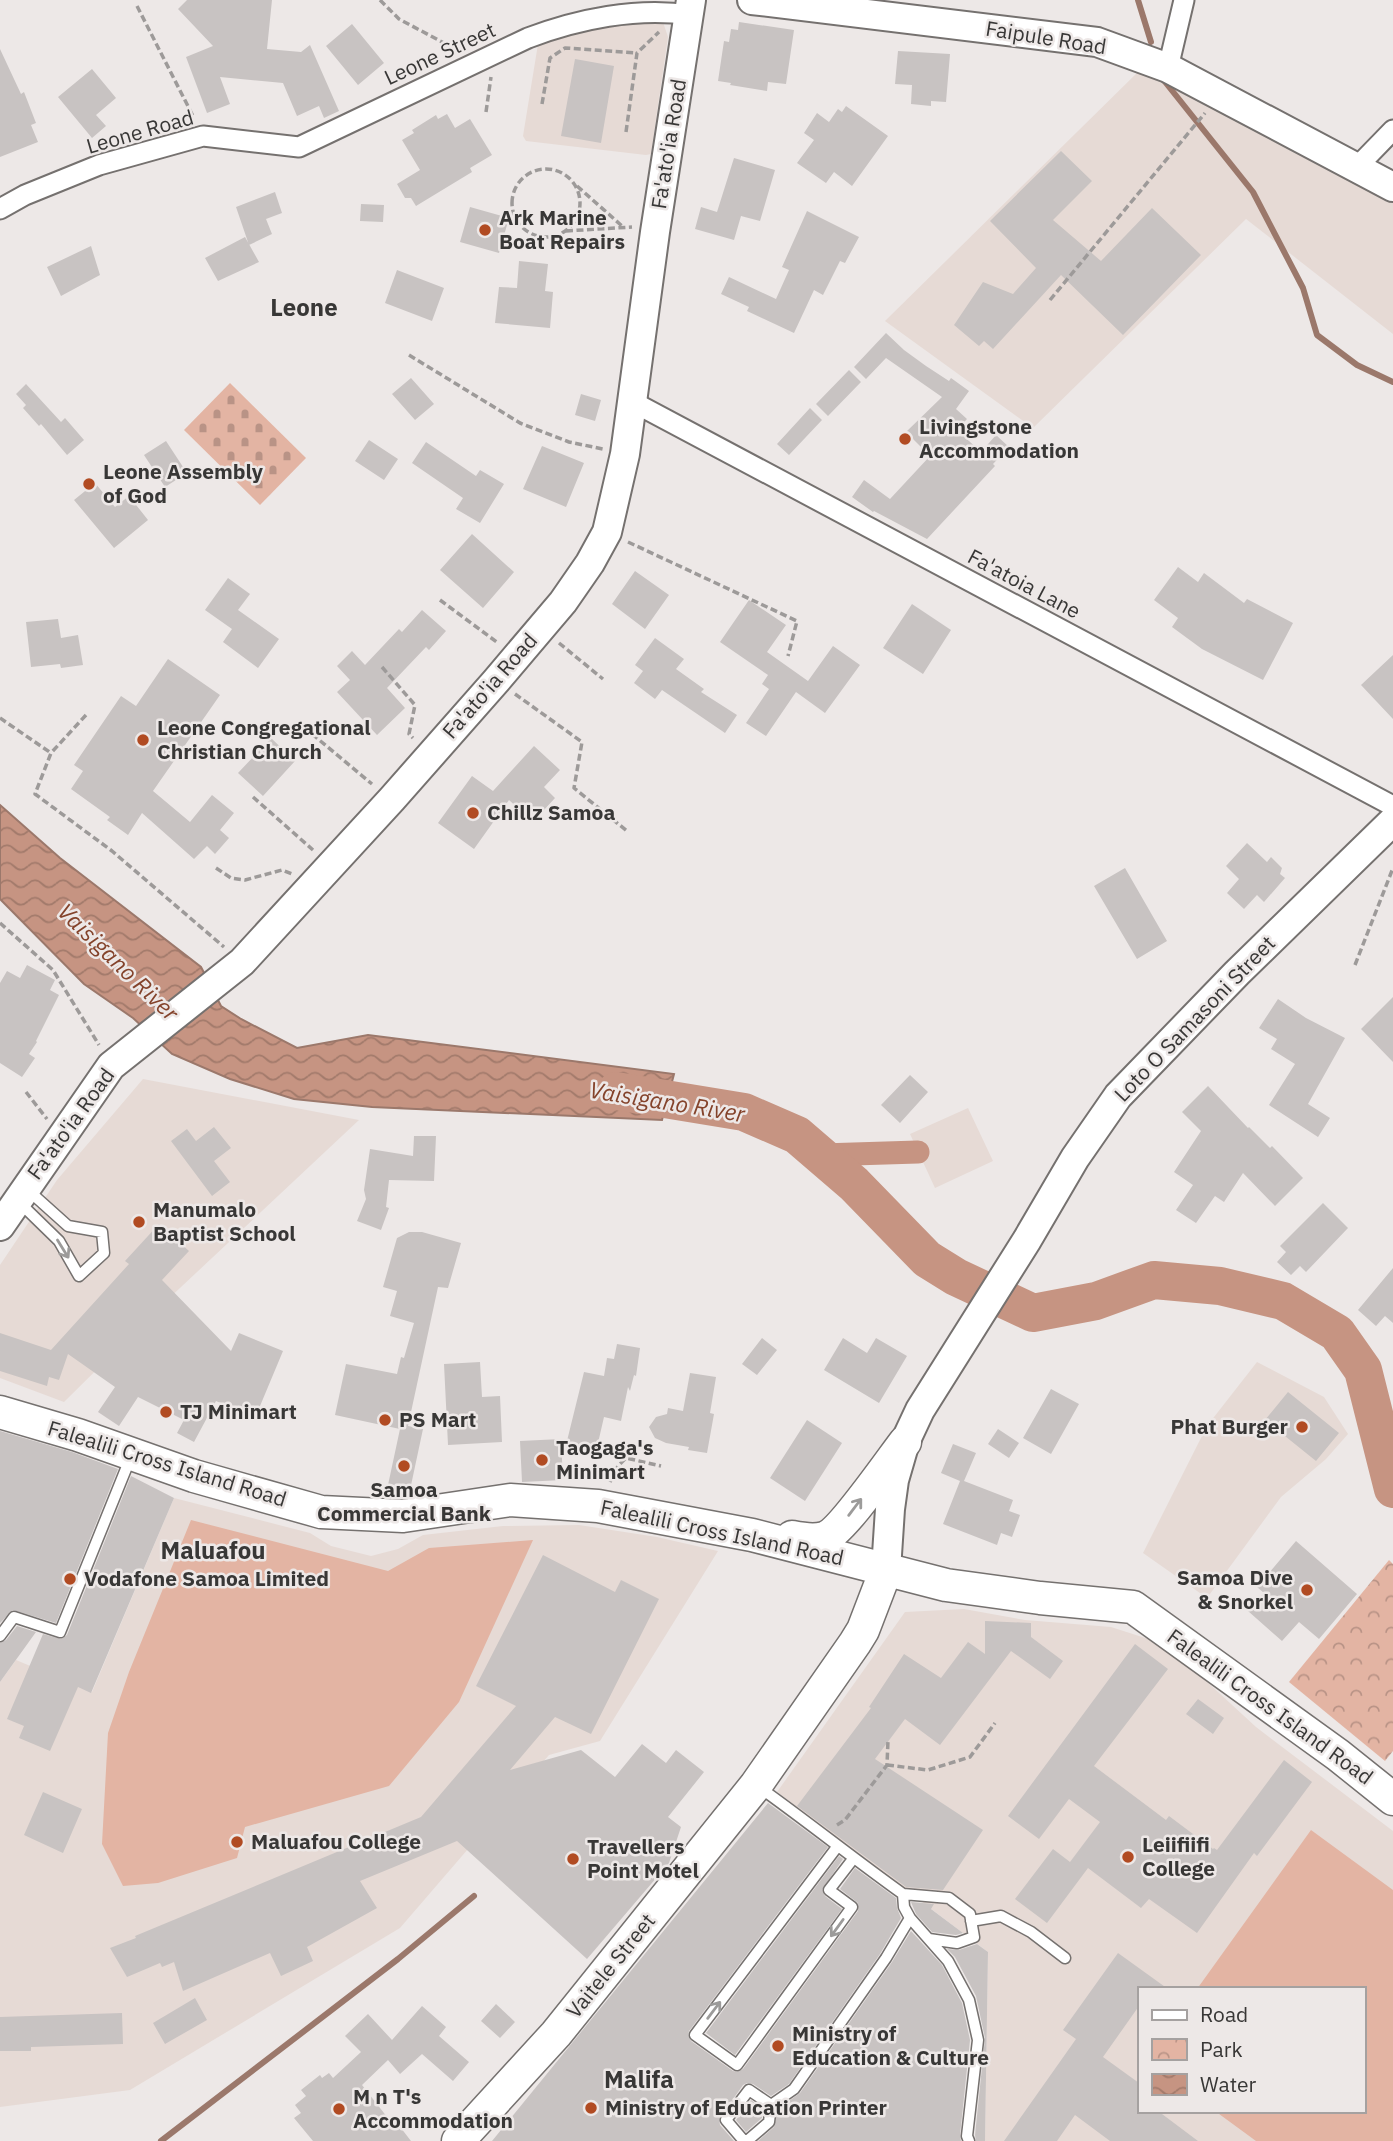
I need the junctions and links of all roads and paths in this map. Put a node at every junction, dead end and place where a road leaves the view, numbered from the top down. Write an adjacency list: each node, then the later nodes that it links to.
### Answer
1 (380, 0): 7 (path)
2 (752, 0): 8 (main road, Faipule Road)
3 (1184, 0): 8 (street)
4 (136, 6): 14 (path)
5 (686, 10): 6 (path); 7 (street, Leone Street); 21 (main road, Fa'ato'ia Road)
6 (637, 52): 10 (path); 13 (path)
7 (487, 58): 11 (path); 15 (street, Leone Street)
8 (1168, 68): 9 (main road, Faipule Road)
9 (1219, 96): 16 (main road, Faipule Road); 23 (path)
10 (542, 104)
11 (486, 112)
12 (1393, 130): 16 (street)
13 (626, 132)
14 (203, 136): 15 (street, Leone Road); 19 (street, Leone Road)
15 (299, 146)
16 (1356, 167): 18 (main road, Faipule Road)
17 (575, 184): 20 (path); 22 (path); 22 (path)
18 (1393, 187)
19 (0, 209)
20 (622, 226): 21 (path); 22 (path)
21 (656, 228): 25 (main road, Fa'ato'ia Road)
22 (564, 231)
23 (1050, 300)
24 (409, 355): 26 (path)
25 (633, 402): 26 (main road, Fa'ato'ia Road); 42 (street, Fa'atoia Lane)
26 (625, 454): 27 (main road, Fa'ato'ia Road)
27 (607, 532): 29 (main road, Fa'ato'ia Road); 30 (path)
28 (440, 600): 31 (path)
29 (541, 628): 31 (main road, Fa'ato'ia Road); 33 (path)
30 (788, 656)
31 (516, 657): 34 (main road, Fa'ato'ia Road)
32 (382, 667): 39 (path)
33 (603, 679)
34 (496, 681): 39 (main road, Fa'ato'ia Road); 44 (path)
35 (86, 715): 38 (path)
36 (0, 718): 38 (path)
37 (312, 734): 41 (path)
38 (51, 753): 51 (path)
39 (430, 754): 41 (main road, Fa'ato'ia Road)
40 (253, 797): 45 (path)
41 (391, 799): 45 (main road, Fa'ato'ia Road)
42 (1393, 806)
43 (1393, 821): 58 (main road, Loto O Samasoni Street)
44 (627, 831)
45 (331, 866): 48 (main road, Fa'ato'ia Road)
46 (216, 867): 48 (path)
47 (1393, 868): 50 (path)
48 (311, 887): 51 (main road, Fa'ato'ia Road)
49 (0, 923): 52 (path)
50 (1355, 965)
51 (237, 967): 52 (main road, Fa'ato'ia Road)
52 (117, 1061): 54 (main road, Fa'ato'ia Road)
53 (26, 1092): 54 (path)
54 (61, 1138): 55 (main road, Fa'ato'ia Road)
55 (21, 1194): 55 (lane, one-way to 55); 56 (main road, Fa'ato'ia Road)
56 (0, 1226)
57 (0, 1412): 59 (main road, Falealili Cross Island Road)
58 (905, 1442): 62 (main road, one-way to 58); 63 (main road)
59 (132, 1454): 61 (main road, Falealili Cross Island Road); 64 (lane)
60 (661, 1466): 61 (path)
61 (598, 1506): 62 (main road, Falealili Cross Island Road)
62 (752, 1535): 63 (main road, Falealili Cross Island Road)
63 (886, 1570): 68 (main road, Vaitele Street); 69 (main road, Falealili Cross Island Road)
64 (0, 1636)
65 (995, 1723): 67 (path)
66 (888, 1740): 67 (path)
67 (887, 1765): 70 (path)
68 (756, 1785): 70 (lane); 79 (main road, Vaitele Street)
69 (1393, 1799)
70 (824, 1834): 71 (lane)
71 (837, 1847): 72 (lane); 72 (lane, one-way to 71)
72 (853, 1858): 73 (lane)
73 (903, 1894): 74 (lane); 75 (lane)
74 (910, 1919): 76 (lane); 78 (lane)
75 (971, 1921): 76 (lane); 77 (lane)
76 (929, 1939): 81 (lane)
77 (1065, 1958)
78 (771, 2105): 80 (lane); 80 (lane)
79 (458, 2141)
80 (746, 2141)
81 (970, 2141)

